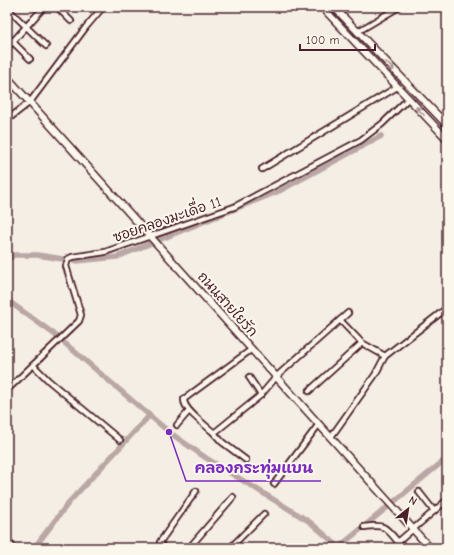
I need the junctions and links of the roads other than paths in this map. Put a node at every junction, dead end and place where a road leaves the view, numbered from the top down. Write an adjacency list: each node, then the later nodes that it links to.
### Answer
1 (44, 7): 9 (street)
2 (57, 7): 8 (street)
3 (103, 7): 21 (street)
4 (322, 7): 14 (street)
5 (334, 7): 10 (street)
6 (399, 7): 10 (street)
7 (8, 9): 9 (street)
8 (71, 21)
9 (26, 27): 13 (street); 15 (street)
10 (357, 32): 12 (street)
11 (7, 36): 13 (street)
12 (363, 38): 14 (street); 23 (street, one-way to 23)
13 (13, 42): 16 (street); 17 (street)
14 (356, 45): 19 (street)
15 (46, 46)
16 (7, 48)
17 (30, 59)
18 (7, 77): 21 (street, ถนนสายใยรัก)
19 (397, 87): 20 (street); 25 (street)
20 (408, 99): 24 (street, one-way to 20); 26 (street, ซอยคลองมะเดื่อ 11)
21 (30, 102): 22 (street); 26 (street, ถนนสายใยรัก)
22 (7, 120)
23 (446, 121)
24 (447, 139)
25 (262, 169)
26 (150, 236): 31 (street, ถนนสายใยรัก); 33 (street, ซอยคลองมะเดื่อ 11)
27 (447, 308): 32 (street)
28 (348, 313): 29 (street)
29 (340, 320): 30 (street); 34 (street)
30 (362, 343): 32 (street); 37 (street)
31 (252, 349): 34 (street, ถนนสายใยรัก); 39 (street)
32 (385, 356): 43 (street)
33 (33, 365): 36 (street, ซอยคลองมะเดื่อ 11); 44 (street)
34 (277, 376): 38 (street); 40 (street, ถนนสายใยรัก)
35 (249, 377): 38 (street)
36 (7, 390)
37 (309, 390)
38 (261, 394): 42 (street)
39 (189, 411): 41 (street); 42 (street)
40 (319, 424): 43 (street, ถนนสายใยรัก); 46 (street)
41 (177, 425)
42 (214, 433): 45 (street)
43 (331, 437): 54 (street, ถนนสายใยรัก)
44 (120, 440)
45 (246, 460)
46 (274, 484)
47 (196, 492): 58 (street)
48 (419, 492): 51 (street)
49 (233, 497): 59 (street)
50 (447, 500): 51 (street)
51 (434, 511): 54 (street)
52 (264, 514): 60 (street)
53 (364, 527): 56 (street)
54 (413, 529): 56 (street); 62 (street, ถนนสายใยรัก)
55 (7, 541): 57 (street)
56 (398, 542): 61 (street)
57 (14, 548)
58 (162, 548)
59 (189, 548)
60 (230, 548)
61 (402, 548)
62 (430, 548)

